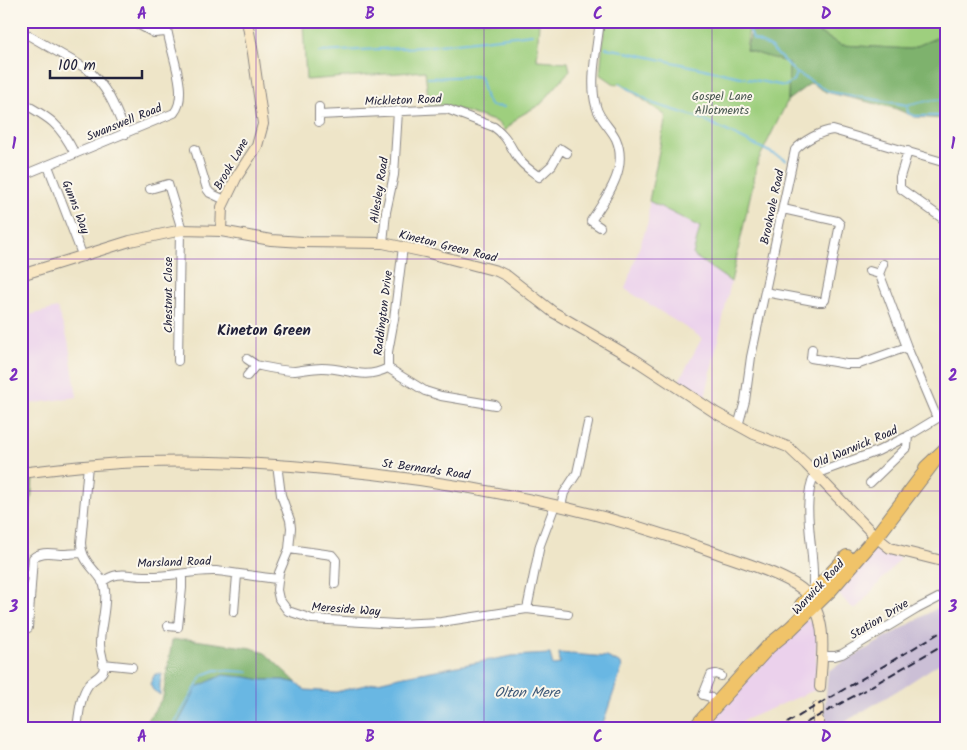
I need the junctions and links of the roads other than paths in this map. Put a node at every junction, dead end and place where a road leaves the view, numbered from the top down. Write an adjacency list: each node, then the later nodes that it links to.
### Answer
1 (132, 21): 6 (street)
2 (166, 21): 6 (street, Swanswell Road)
3 (247, 21): 19 (street, Brook Lane)
4 (600, 21): 22 (street)
5 (21, 31): 10 (street)
6 (166, 32): 10 (street, Swanswell Road)
7 (21, 102): 14 (street)
8 (398, 111): 9 (street, Mickleton Road); 13 (street, Mickleton Road); 25 (street, Allesley Road)
9 (319, 115)
10 (126, 134): 14 (street, Swanswell Road)
11 (195, 149): 19 (street)
12 (908, 151): 15 (street, Brookvale Road); 20 (street, Brookvale Road); 21 (street)
13 (567, 153)
14 (75, 154): 16 (street, Swanswell Road)
15 (946, 162)
16 (48, 166): 17 (street, Swanswell Road); 27 (street, Gunns Way)
17 (21, 176)
18 (150, 189): 23 (street, Chestnut Close)
19 (225, 200): 24 (street, Brook Lane)
20 (783, 209): 32 (street, Brookvale Road); 32 (street)
21 (946, 221)
22 (600, 227)
23 (181, 230): 24 (street, Kineton Green Road); 27 (street, Kineton Green Road); 36 (street, Chestnut Close)
24 (221, 230): 25 (street, Kineton Green Road)
25 (383, 243): 26 (street, Kineton Green Road)
26 (403, 247): 38 (street, Raddington Drive); 44 (street, Kineton Green Road)
27 (83, 257): 31 (street, Kineton Green Road)
28 (882, 264): 30 (street)
29 (869, 271): 30 (street)
30 (880, 274): 33 (street)
31 (21, 275)
32 (765, 292): 44 (street, Brookvale Road)
33 (907, 347): 34 (street); 42 (street)
34 (812, 350)
35 (246, 359): 37 (street, Raddington Drive)
36 (178, 362)
37 (256, 365): 38 (street, Raddington Drive); 39 (street)
38 (388, 368): 40 (street)
39 (247, 376)
40 (495, 405)
41 (946, 413): 42 (street, Old Warwick Road)
42 (937, 418): 47 (street, Old Warwick Road)
43 (588, 423): 46 (street)
44 (738, 426): 52 (street, Kineton Green Road)
45 (576, 430): 46 (street)
46 (586, 432): 54 (street)
47 (908, 436): 52 (street, Old Warwick Road); 53 (street)
48 (946, 449): 55 (highway, Warwick Road)
49 (277, 464): 50 (street, St Bernards Road); 54 (street, St Bernards Road); 56 (street, Mereside Way)
50 (88, 465): 51 (street, St Bernards Road); 57 (street)
51 (21, 473)
52 (815, 474): 55 (street, Kineton Green Road); 64 (street, Old Warwick Road)
53 (870, 483)
54 (558, 506): 66 (street, St Bernards Road); 67 (street)
55 (873, 534): 58 (street, Kineton Green Road); 66 (highway, Warwick Road)
56 (289, 549): 61 (street, Mereside Way); 62 (street)
57 (81, 553): 63 (street); 71 (street)
58 (946, 562)
59 (182, 574): 60 (street, Marsland Road); 63 (street, Marsland Road); 70 (street)
60 (237, 575): 61 (street, Marsland Road); 68 (street)
61 (278, 579): 67 (street, Mereside Way)
62 (338, 579)
63 (102, 582): 73 (street)
64 (813, 583)
65 (946, 594): 72 (street, Station Drive)
66 (811, 601): 72 (street); 76 (highway, Warwick Road)
67 (527, 609): 69 (street, Mereside Way)
68 (234, 612)
69 (568, 614)
70 (168, 626)
71 (28, 628)
72 (822, 656): 77 (street)
73 (103, 664): 74 (street); 78 (street)
74 (132, 667)
75 (721, 676): 76 (street)
76 (716, 705): 81 (highway, Warwick Road)
77 (819, 707)
78 (77, 729)
79 (668, 729): 80 (street)
80 (672, 729)
81 (694, 729)

